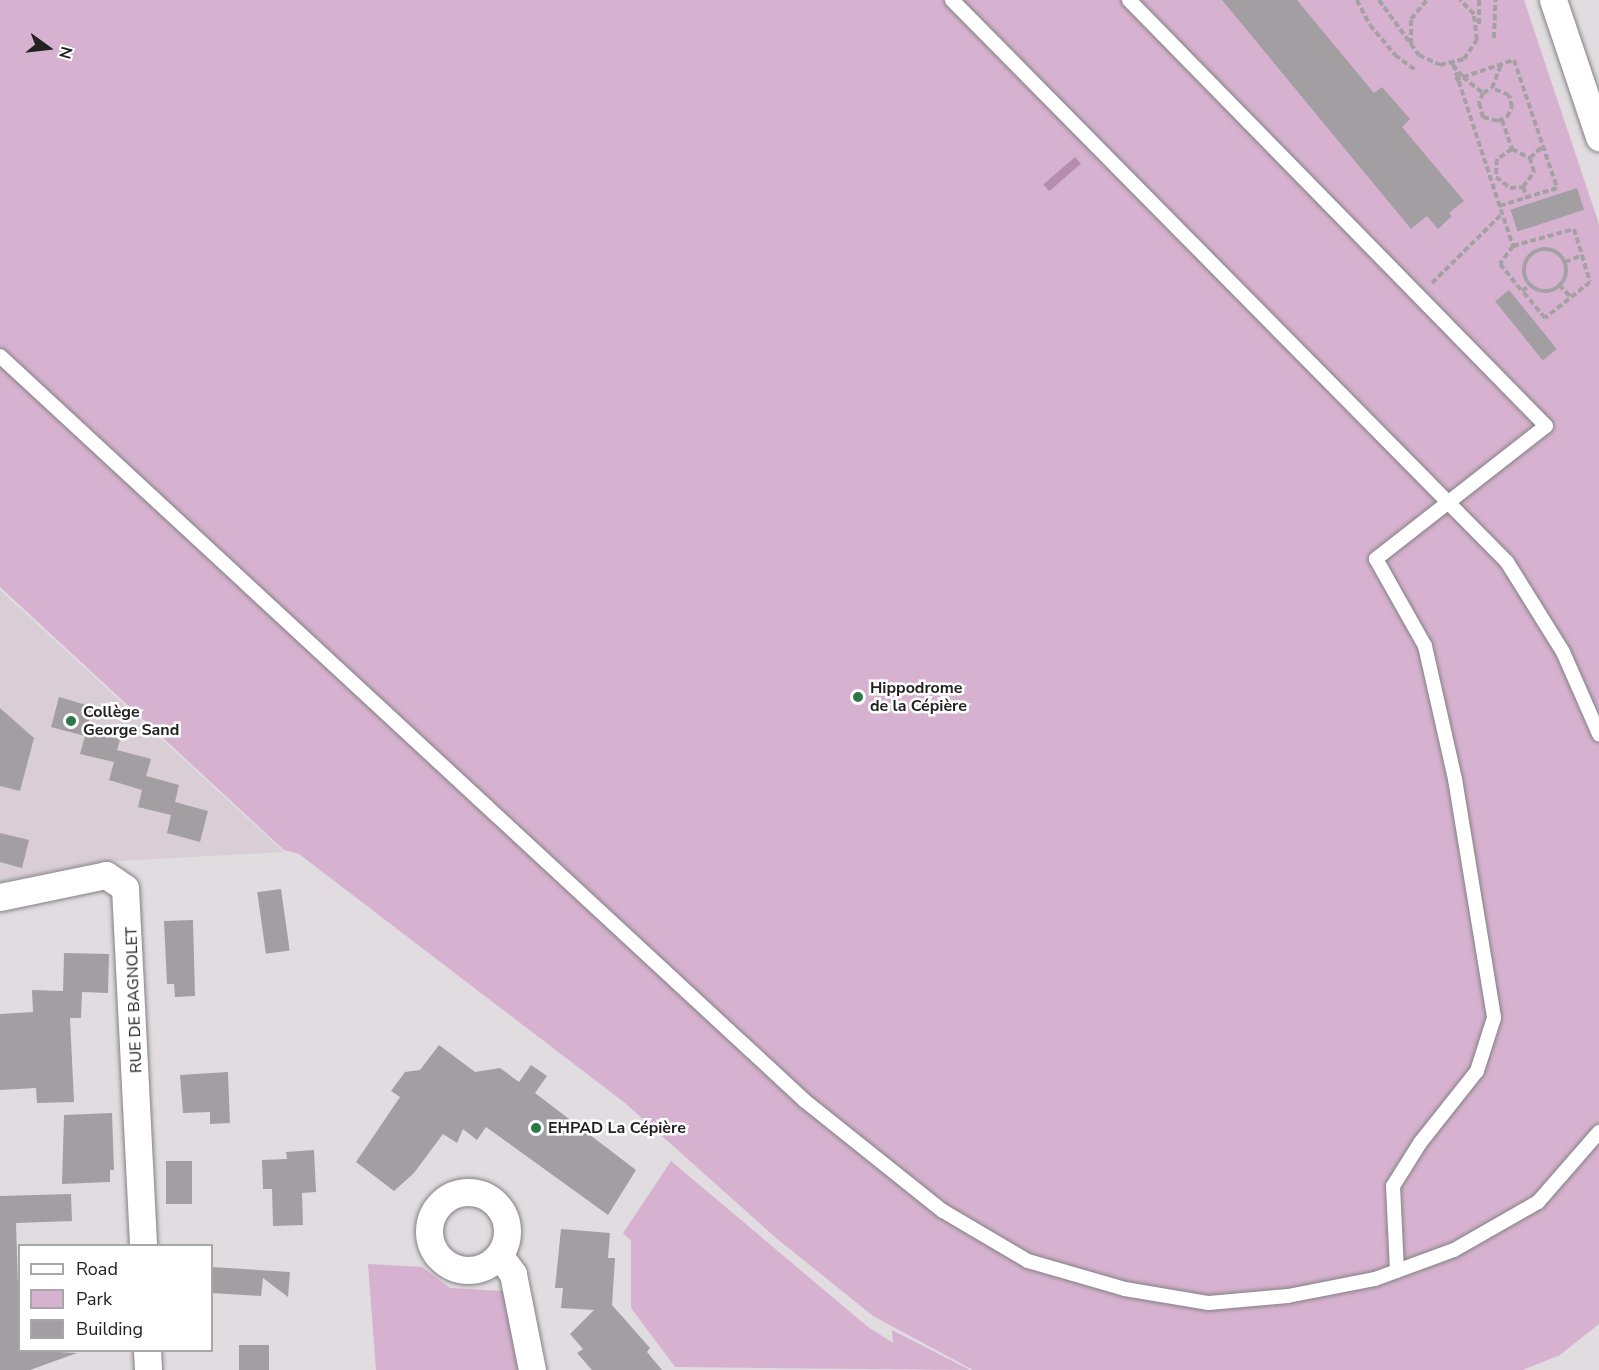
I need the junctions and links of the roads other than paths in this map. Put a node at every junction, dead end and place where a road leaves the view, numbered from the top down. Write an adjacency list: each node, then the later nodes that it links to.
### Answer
1 (952, 0): 6 (lane)
2 (1129, 0): 6 (lane)
3 (1553, 0): 4 (street)
4 (1599, 137)
5 (0, 356): 12 (lane)
6 (1446, 500): 7 (lane); 12 (lane)
7 (1599, 734)
8 (0, 897): 10 (street, RUE DE BAGNOLET)
9 (1599, 1132): 12 (lane)
10 (143, 1244)
11 (500, 1256): 15 (street)
12 (1397, 1271)
13 (147, 1352): 14 (street)
14 (148, 1370)
15 (532, 1370)

